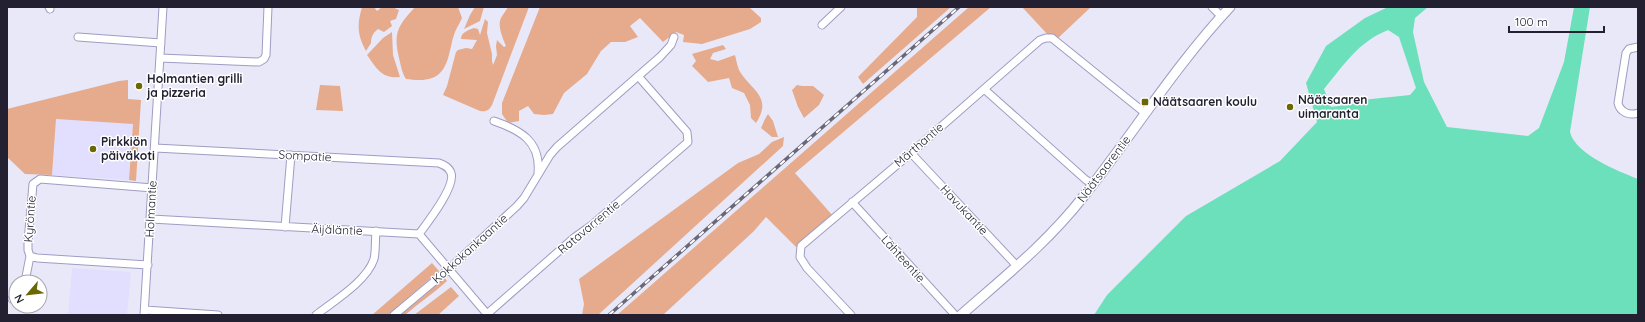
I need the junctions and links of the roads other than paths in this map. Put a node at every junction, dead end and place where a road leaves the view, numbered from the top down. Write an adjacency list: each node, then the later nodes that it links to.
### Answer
1 (163, 7): 10 (street, Holmantie)
2 (268, 7): 12 (street)
3 (841, 7): 7 (street)
4 (1212, 7): 6 (street)
5 (1230, 7): 6 (street, Näätsaarentie)
6 (1221, 16): 16 (street, Näätsaarentie)
7 (822, 25)
8 (78, 37): 10 (street)
9 (674, 37): 13 (street, Kokkokankaantie)
10 (161, 43): 12 (street, Holmantie)
11 (1638, 47): 15 (street)
12 (160, 58): 18 (street, Holmantie)
13 (638, 76): 21 (street, Kokkokankaantie); 35 (street, Ratavarrentie)
14 (984, 89): 16 (street, Märthantie); 19 (street, Märthantie); 22 (street)
15 (1638, 112)
16 (1145, 113): 22 (street, Näätsaarentie)
17 (494, 121): 21 (street)
18 (155, 148): 20 (street, Sompatie); 23 (street, Holmantie)
19 (911, 153): 24 (street, Märthantie); 31 (street, Havukantie)
20 (291, 155): 26 (street); 28 (street, Sompatie)
21 (538, 175): 32 (street, Kokkokankaantie)
22 (1093, 184): 31 (street, Näätsaarentie)
23 (152, 188): 25 (street, Holmantie); 29 (street, Kyröntie)
24 (852, 202): 39 (street, Märthantie); 40 (street, Lähteentie)
25 (151, 219): 26 (street, Äijäläntie); 30 (street, Holmantie)
26 (285, 227): 27 (street, Äijäläntie)
27 (376, 231): 28 (street, Äijäläntie); 37 (street)
28 (419, 234): 32 (street)
29 (30, 256): 30 (street, Kyröntie); 33 (street)
30 (148, 266): 34 (street, Holmantie)
31 (1017, 266): 41 (street, Näätsaarentie)
32 (448, 269): 35 (street); 38 (street, Kokkokankaantie)
33 (27, 274)
34 (144, 312): 36 (street)
35 (487, 314)
36 (218, 315)
37 (316, 315)
38 (394, 315)
39 (851, 315)
40 (955, 315)
41 (961, 315)

